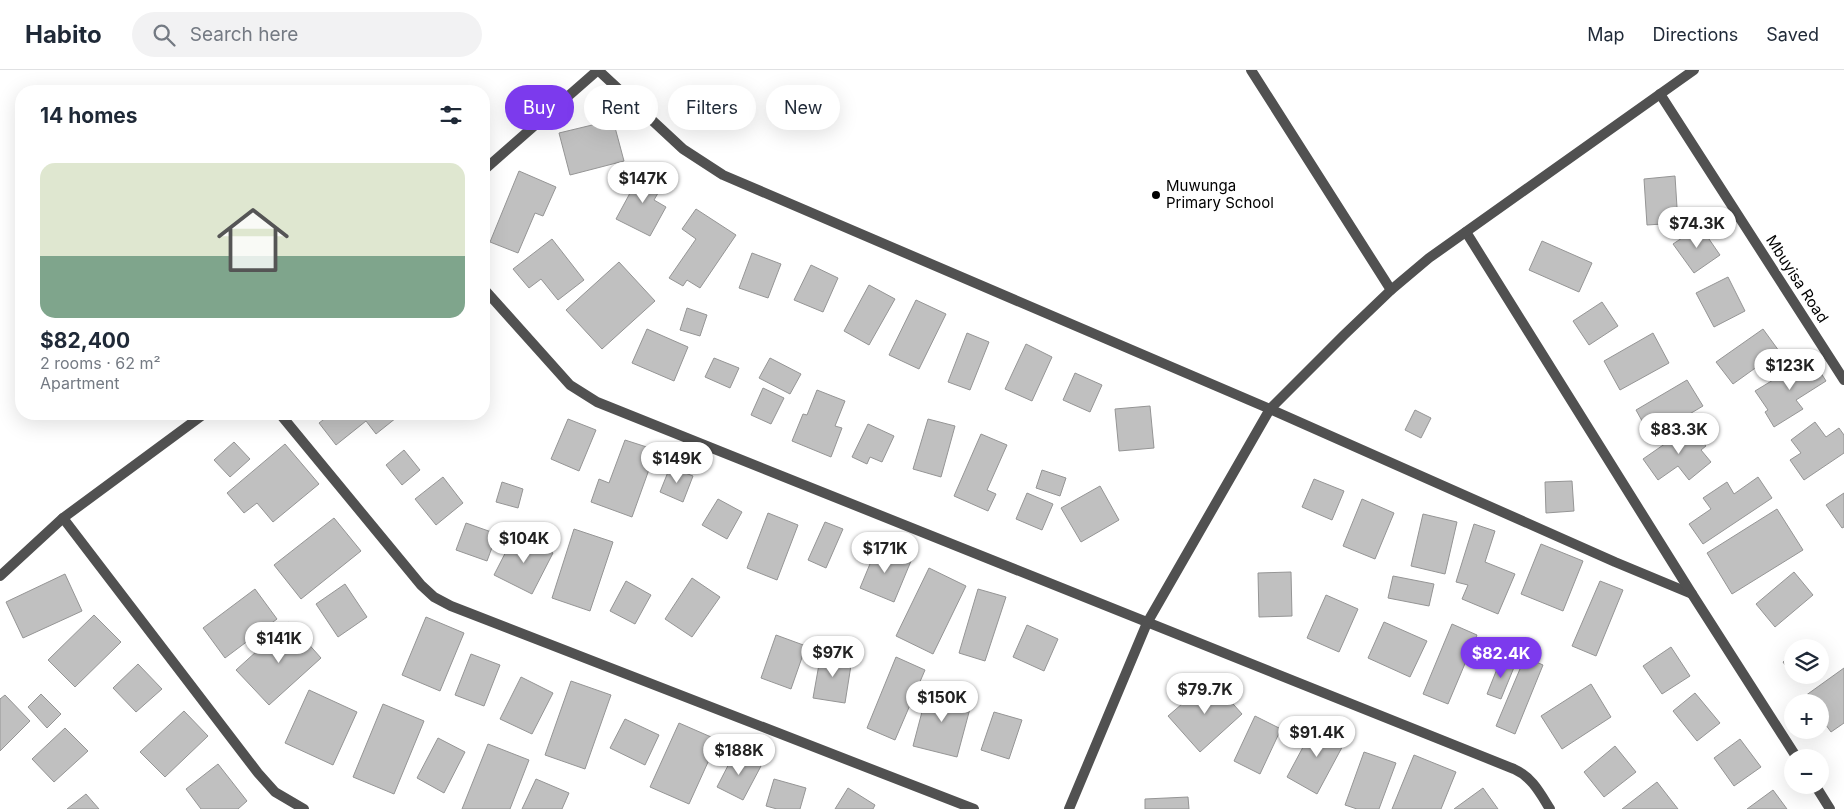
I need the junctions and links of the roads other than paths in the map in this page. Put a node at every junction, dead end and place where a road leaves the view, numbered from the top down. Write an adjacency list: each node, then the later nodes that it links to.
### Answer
1 (598, 70): 5 (street); 10 (street)
2 (1251, 70): 7 (street)
3 (1694, 70): 4 (street)
4 (1660, 94): 6 (street); 9 (street, Mbuyisa Road)
5 (490, 165)
6 (1466, 232): 7 (street); 15 (street)
7 (1391, 290): 10 (street)
8 (490, 295): 16 (street)
9 (1844, 380)
10 (1270, 409): 15 (street); 16 (street)
11 (196, 420): 13 (street)
12 (285, 420): 20 (street)
13 (63, 518): 14 (street); 19 (street)
14 (0, 576)
15 (1692, 594): 17 (street)
16 (1147, 623): 21 (street); 22 (street)
17 (1791, 749)
18 (1821, 794): 23 (street)
19 (304, 809)
20 (974, 809)
21 (1069, 809)
22 (1550, 809)
23 (1830, 809)

